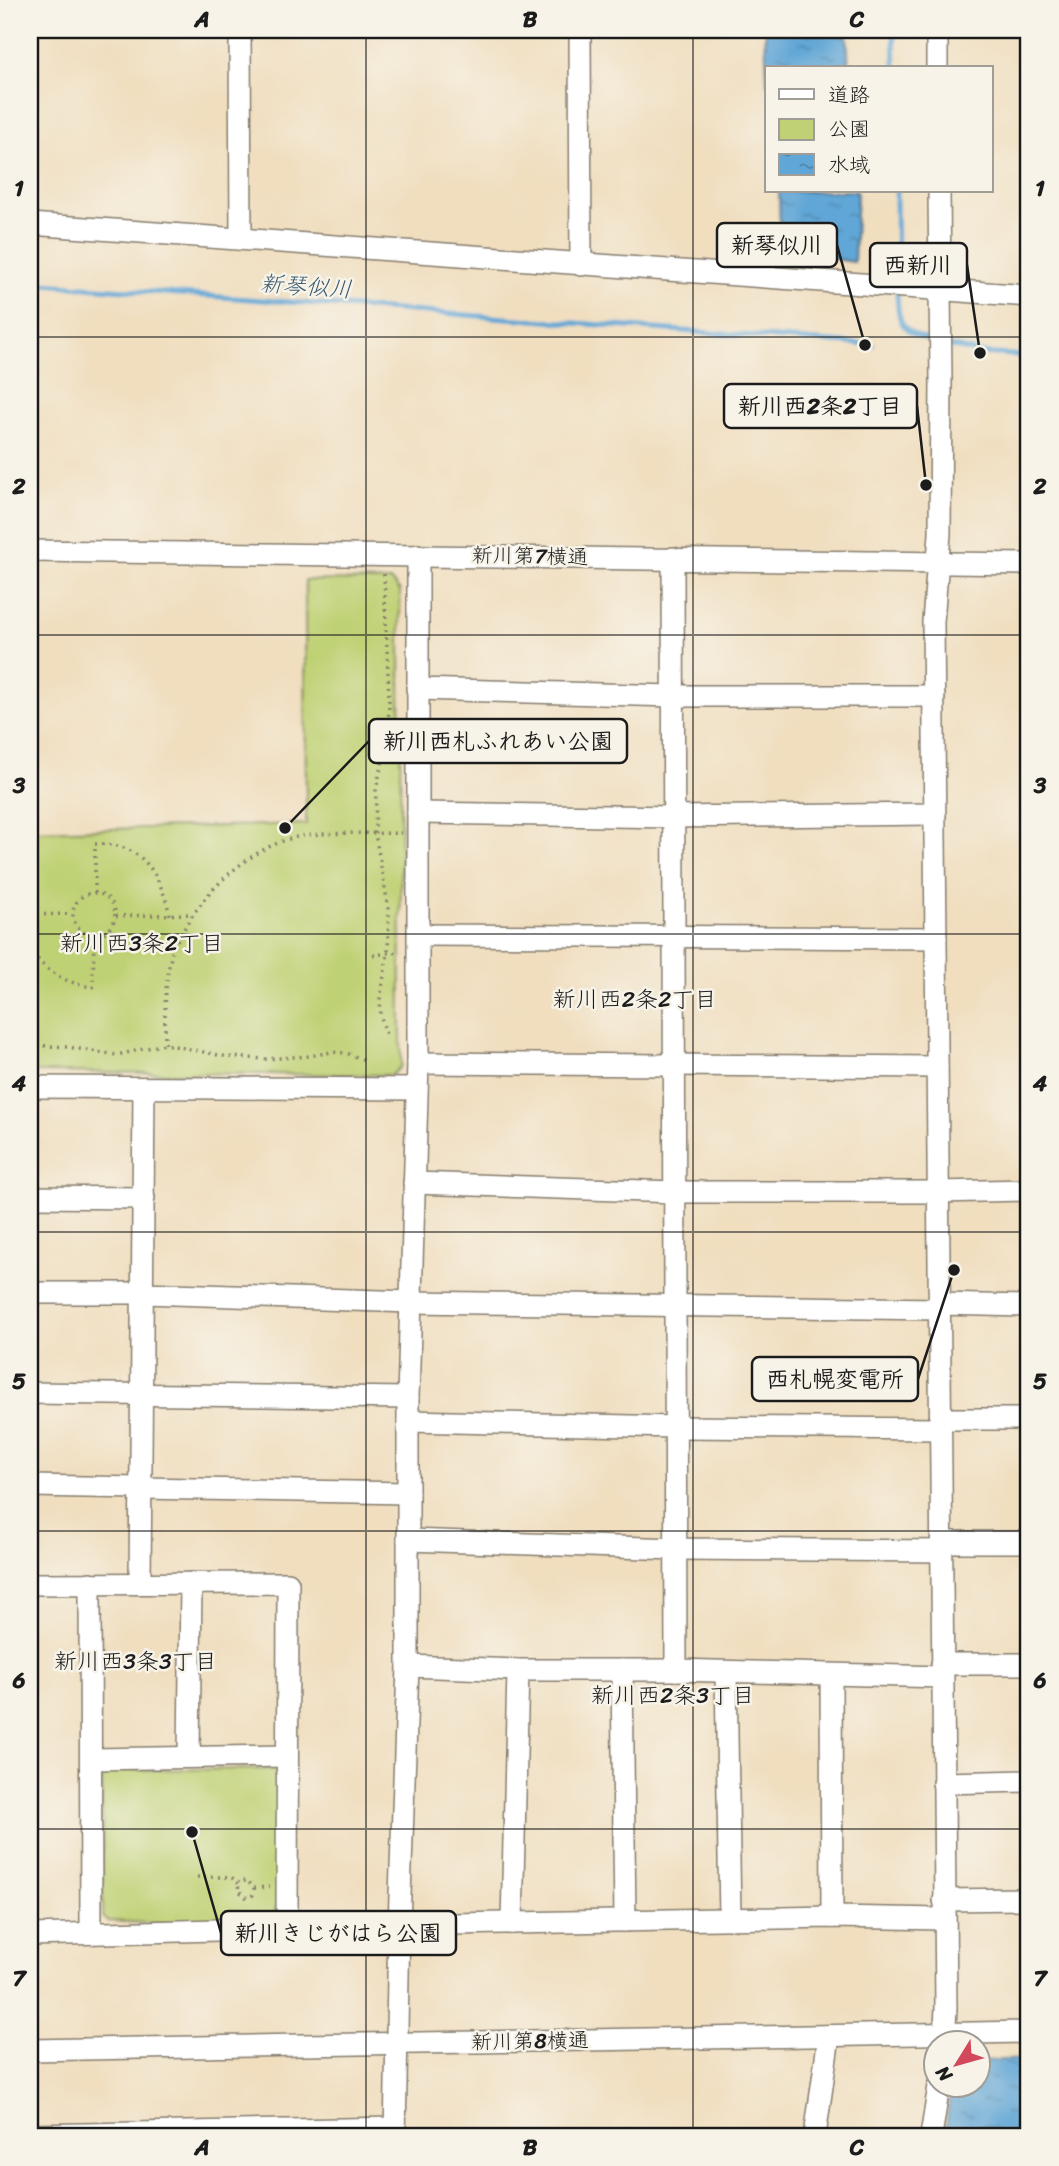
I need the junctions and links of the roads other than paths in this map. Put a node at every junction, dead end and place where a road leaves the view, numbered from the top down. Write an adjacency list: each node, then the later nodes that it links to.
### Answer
1 (240, 30): 7 (street)
2 (580, 30): 8 (street)
3 (937, 30): 4 (street)
4 (937, 66)
5 (939, 192): 9 (street)
6 (30, 224): 7 (street)
7 (242, 239): 8 (street)
8 (581, 265): 9 (street)
9 (940, 290): 10 (street); 14 (street)
10 (1029, 296)
11 (30, 551): 12 (street, 新川第7横通)
12 (418, 555): 13 (street, 新川第7横通); 16 (street)
13 (673, 558): 14 (street, 新川第7横通); 17 (street)
14 (938, 563): 15 (street, 新川第7横通); 18 (street)
15 (1029, 564)
16 (418, 689): 17 (street); 19 (street)
17 (673, 696): 18 (street); 21 (street)
18 (934, 696): 20 (street)
19 (418, 813): 21 (street); 22 (street)
20 (935, 814): 21 (street); 24 (street)
21 (674, 817): 23 (street)
22 (419, 935): 23 (street); 25 (street)
23 (674, 935): 24 (street); 26 (street)
24 (936, 938): 27 (street)
25 (418, 1063): 26 (street); 30 (street)
26 (674, 1064): 27 (street); 33 (street)
27 (937, 1068): 34 (street)
28 (30, 1087): 29 (street)
29 (145, 1088): 30 (street); 36 (street)
30 (417, 1088): 31 (street)
31 (414, 1183): 33 (street); 39 (street)
32 (1029, 1190): 34 (street)
33 (675, 1192): 34 (street); 40 (street)
34 (938, 1192): 42 (street)
35 (30, 1197): 36 (street)
36 (144, 1198): 38 (street)
37 (30, 1293): 38 (street)
38 (143, 1293): 39 (street); 44 (street)
39 (411, 1302): 40 (street); 45 (street)
40 (675, 1306): 42 (street); 49 (street)
41 (1029, 1306): 42 (street)
42 (939, 1307): 48 (street)
43 (30, 1393): 44 (street)
44 (142, 1394): 45 (street); 51 (street)
45 (408, 1398): 47 (street)
46 (1029, 1419): 48 (street)
47 (408, 1421): 49 (street); 52 (street)
48 (940, 1424): 49 (street); 55 (street)
49 (676, 1427): 56 (street)
50 (30, 1486): 51 (street)
51 (141, 1487): 52 (street); 58 (street)
52 (408, 1493): 53 (street)
53 (408, 1540): 56 (street); 62 (street)
54 (1029, 1542): 55 (street)
55 (941, 1546): 56 (street); 66 (street)
56 (676, 1549): 65 (street)
57 (90, 1583): 58 (street); 60 (street); 71 (street)
58 (140, 1583): 59 (street)
59 (191, 1583): 69 (street); 70 (street)
60 (30, 1584)
61 (1029, 1664): 66 (street)
62 (408, 1666): 63 (street); 80 (street)
63 (518, 1670): 64 (street); 79 (street)
64 (622, 1670): 65 (street); 78 (street)
65 (676, 1670): 67 (street)
66 (942, 1670): 68 (street); 73 (street)
67 (726, 1672): 68 (street); 77 (street)
68 (831, 1675): 76 (street)
69 (288, 1756): 70 (street); 81 (street)
70 (189, 1757): 71 (street)
71 (91, 1759): 82 (street)
72 (1029, 1782): 73 (street)
73 (943, 1783): 75 (street)
74 (1029, 1899): 75 (street)
75 (944, 1909): 76 (street); 84 (street)
76 (832, 1917): 77 (street)
77 (730, 1919): 78 (street)
78 (625, 1921): 79 (street)
79 (512, 1923): 80 (street)
80 (399, 1924): 81 (street); 89 (street)
81 (287, 1927): 82 (street)
82 (91, 1933): 83 (street)
83 (30, 1935)
84 (945, 2030)
85 (1029, 2032): 86 (street, 新川第8横通)
86 (992, 2035)
87 (829, 2036): 88 (street, 新川第8横通); 89 (street, 新川第8横通); 94 (street)
88 (922, 2038)
89 (398, 2043): 90 (street, 新川第8横通); 92 (street)
90 (30, 2050)
91 (937, 2100): 95 (street)
92 (395, 2132): 93 (street)
93 (30, 2135)
94 (815, 2136)
95 (932, 2136)

